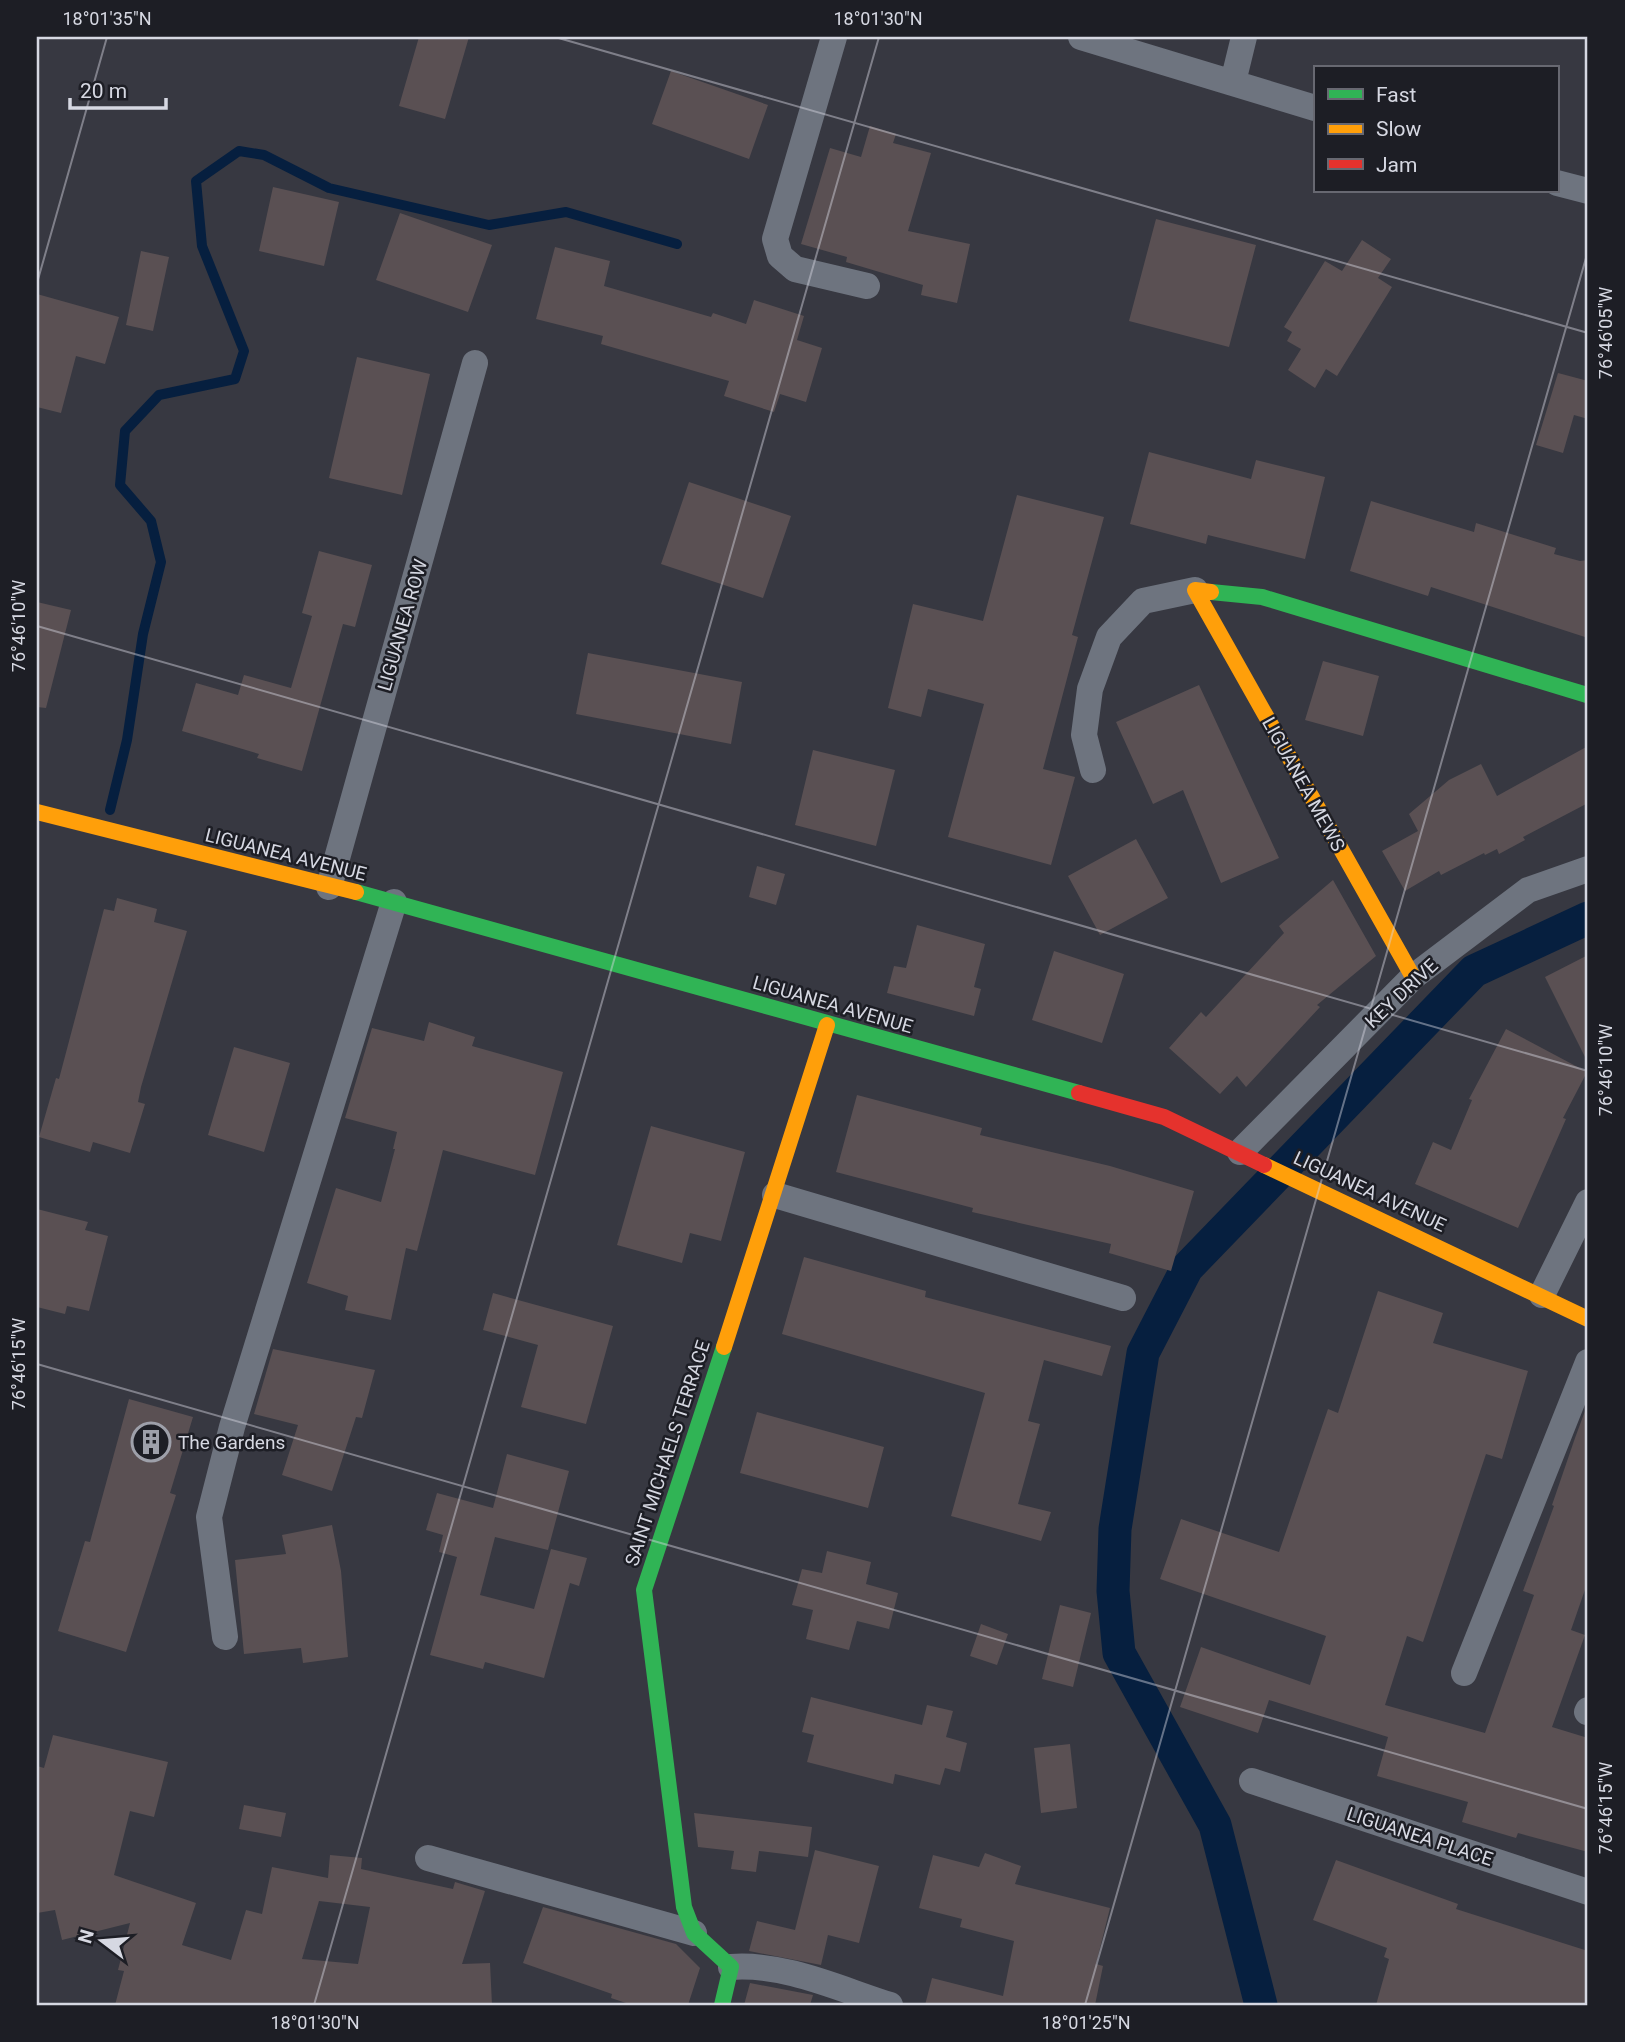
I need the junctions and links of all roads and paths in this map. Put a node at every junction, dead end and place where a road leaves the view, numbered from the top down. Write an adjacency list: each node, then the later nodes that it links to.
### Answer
1 (834, 37): 8 (street)
2 (1081, 37): 4 (street)
3 (1244, 37): 4 (street)
4 (1233, 82): 5 (street)
5 (1314, 108)
6 (1558, 183): 7 (street)
7 (1588, 191)
8 (867, 286)
9 (475, 363): 15 (street, LIGUANEA ROW)
10 (1195, 590): 11 (street); 12 (street); 17 (street, LIGUANEA MEWS)
11 (1587, 695)
12 (1093, 770)
13 (37, 812): 15 (street, LIGUANEA AVENUE)
14 (1588, 869): 17 (street, KEY DRIVE)
15 (329, 887): 16 (street, LIGUANEA AVENUE)
16 (394, 902): 18 (street, LIGUANEA AVENUE); 26 (street)
17 (1413, 977): 19 (street, KEY DRIVE)
18 (827, 1025): 19 (street, LIGUANEA AVENUE); 20 (street, SAINT MICHAELS TERRACE)
19 (1246, 1155): 22 (street, LIGUANEA AVENUE)
20 (775, 1195): 23 (street); 31 (street, SAINT MICHAELS TERRACE)
21 (1588, 1202): 22 (street)
22 (1542, 1295): 24 (street, LIGUANEA AVENUE)
23 (1123, 1298)
24 (1588, 1319)
25 (1588, 1362): 27 (street)
26 (225, 1637)
27 (1464, 1673)
28 (1252, 1781): 30 (street, LIGUANEA PLACE)
29 (428, 1858): 31 (street)
30 (1588, 1892)
31 (694, 1933): 32 (street)
32 (731, 1967): 33 (street); 34 (street)
33 (722, 2005)
34 (890, 2005)

